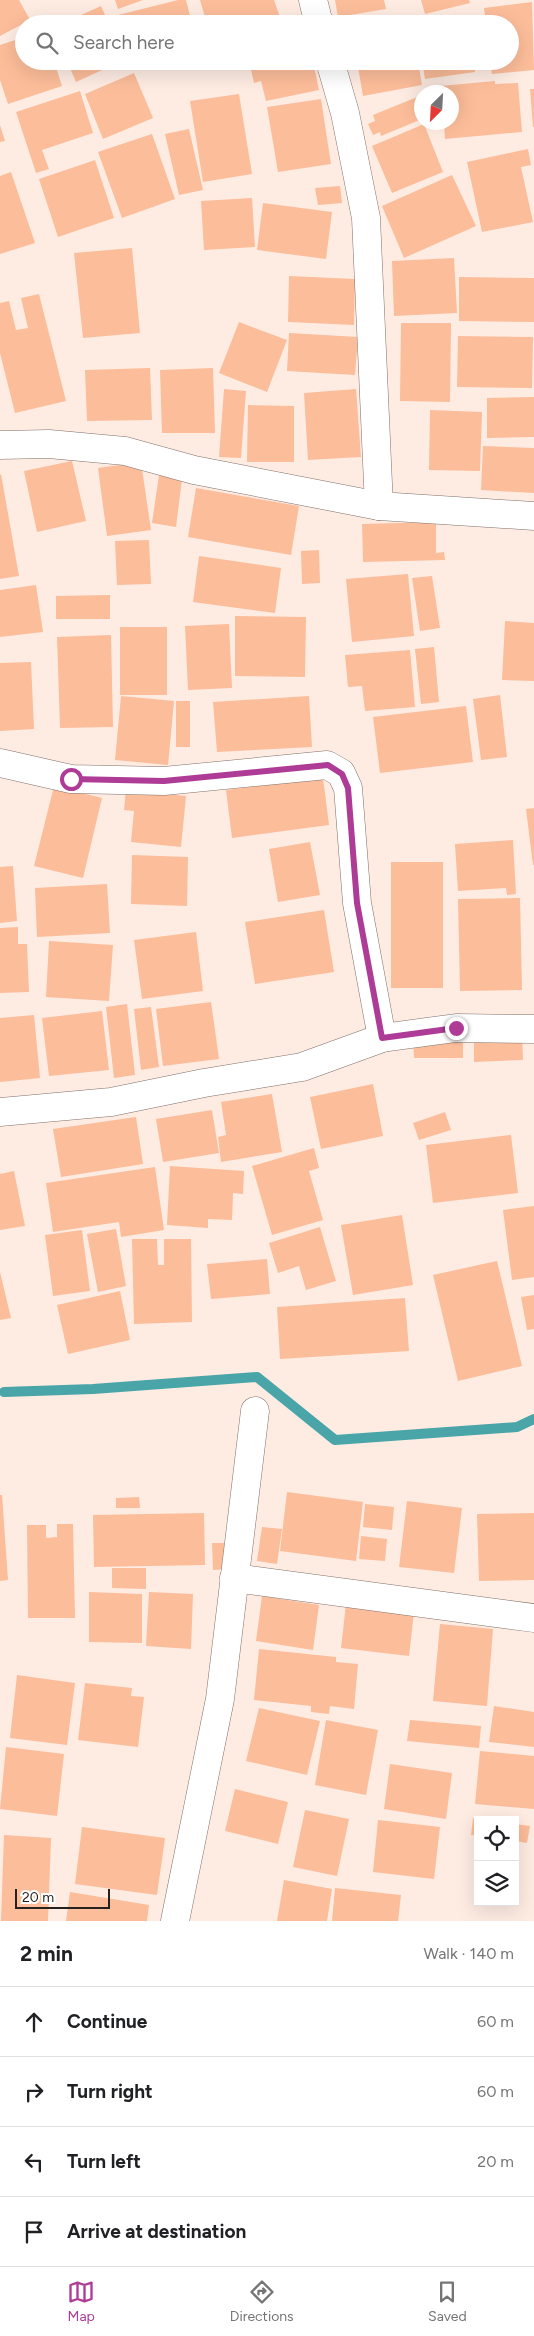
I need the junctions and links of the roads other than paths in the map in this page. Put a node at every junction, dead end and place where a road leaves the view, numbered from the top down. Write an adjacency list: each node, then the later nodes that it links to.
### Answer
1 (312, 0): 2 (street)
2 (316, 15)
3 (333, 70): 5 (street)
4 (0, 446): 5 (street)
5 (378, 506): 6 (street)
6 (534, 516)
7 (0, 763): 9 (street)
8 (534, 1029): 9 (street)
9 (382, 1038): 10 (street)
10 (0, 1112)
11 (255, 1411): 12 (street)
12 (234, 1578): 13 (street); 14 (street)
13 (534, 1618)
14 (175, 1921)

